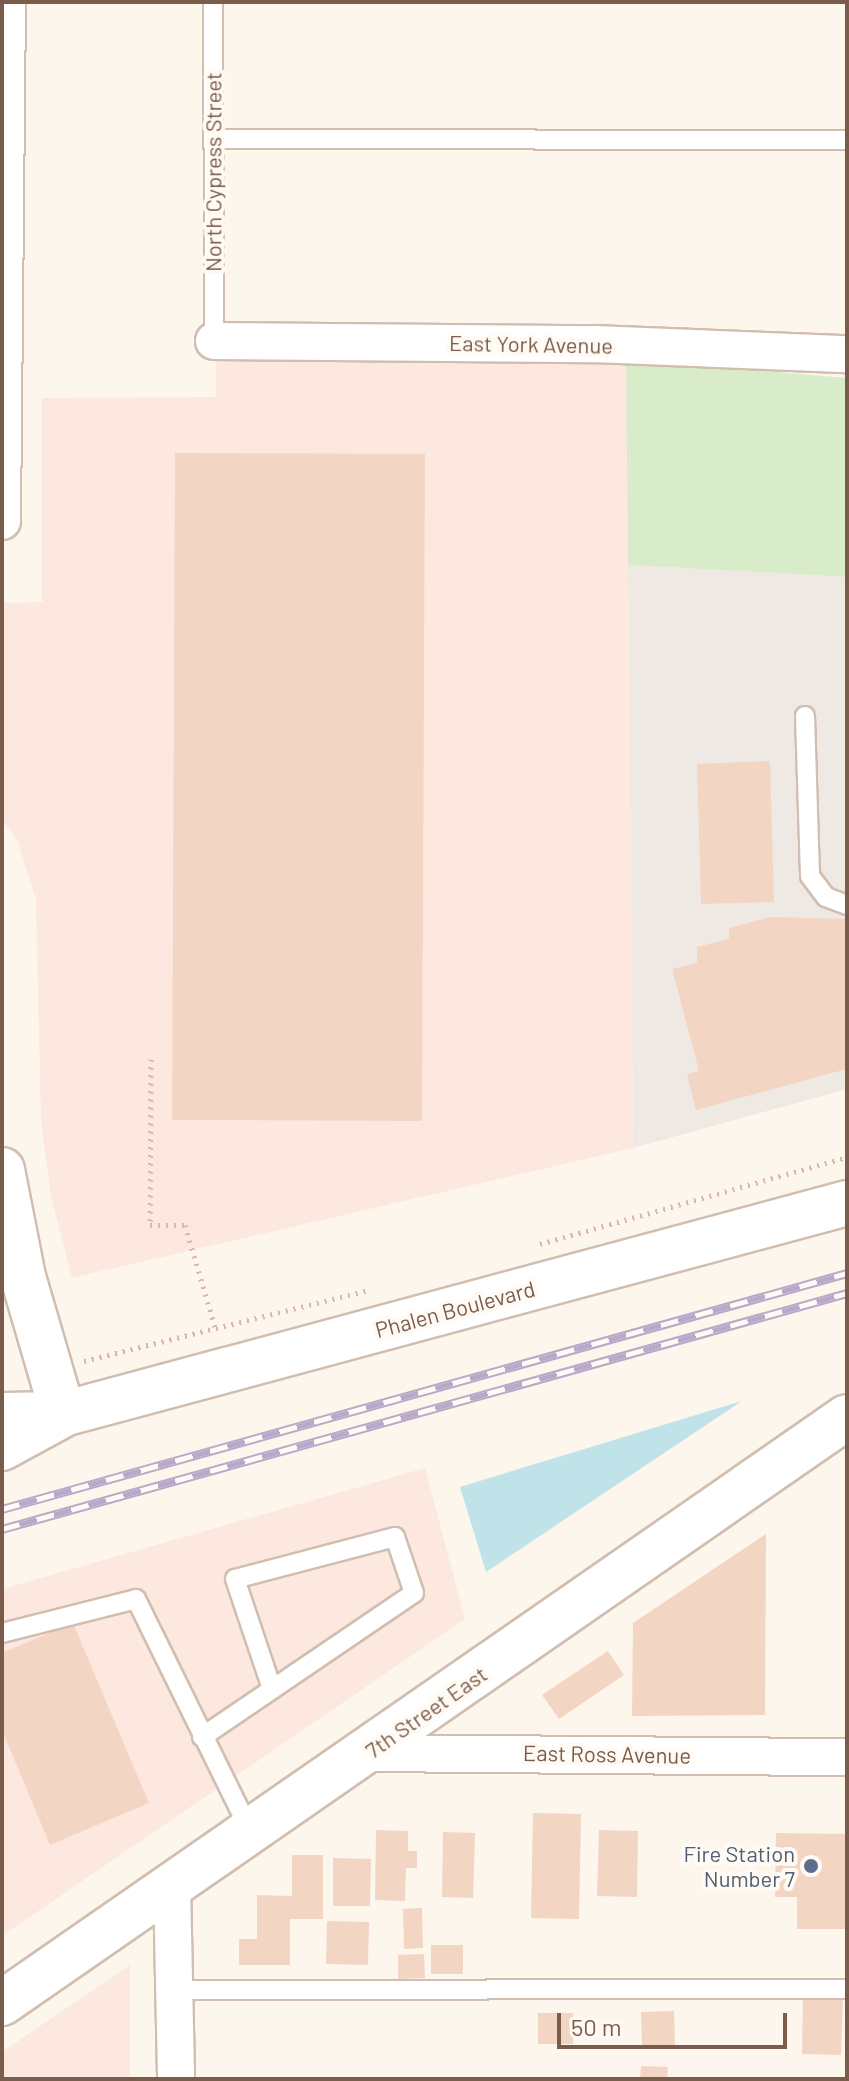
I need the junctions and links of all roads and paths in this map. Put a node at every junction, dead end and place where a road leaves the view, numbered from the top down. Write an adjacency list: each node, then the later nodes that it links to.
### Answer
1 (7, 2): 7 (street)
2 (213, 2): 3 (lane, North Cypress Street)
3 (213, 139): 4 (lane); 5 (lane, North Cypress Street)
4 (847, 140)
5 (214, 341): 6 (street, East York Avenue)
6 (847, 354)
7 (2, 521)
8 (805, 716): 9 (lane)
9 (847, 905)
10 (151, 1059): 16 (path)
11 (847, 1157): 14 (path)
12 (2, 1170): 18 (street)
13 (847, 1203): 18 (street, Phalen Boulevard)
14 (531, 1246)
15 (374, 1289): 16 (path)
16 (215, 1327): 17 (path)
17 (94, 1359)
18 (63, 1414): 19 (street, Phalen Boulevard); 21 (street, Phalen Boulevard)
19 (2, 1415)
20 (847, 1417): 25 (street, 7th Street East)
21 (2, 1448)
22 (2, 1633): 24 (lane)
23 (272, 1689): 23 (lane); 24 (lane)
24 (202, 1737): 27 (lane)
25 (367, 1753): 26 (street, East Ross Avenue); 27 (street, 7th Street East)
26 (847, 1757)
27 (250, 1831): 28 (street, 7th Street East)
28 (172, 1884): 29 (street, 7th Street East); 31 (street)
29 (8, 1989)
30 (847, 1989): 31 (lane)
31 (175, 1990): 32 (street)
32 (176, 2079)

